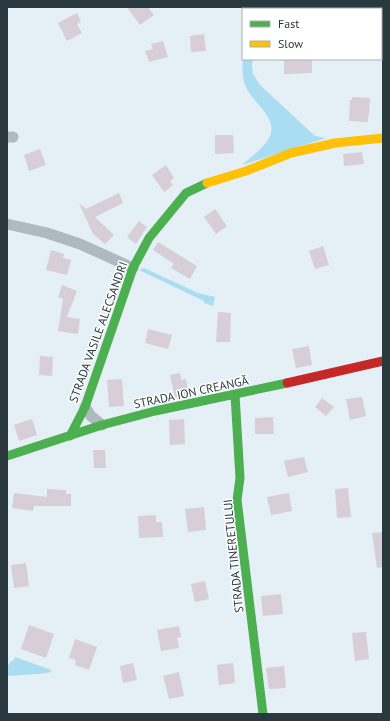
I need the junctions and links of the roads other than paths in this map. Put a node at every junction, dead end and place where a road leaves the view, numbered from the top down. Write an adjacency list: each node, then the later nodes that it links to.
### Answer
1 (383, 138): 3 (street, STRADA VASILE ALECSANDRI)
2 (7, 224): 3 (street)
3 (133, 268): 6 (street, STRADA VASILE ALECSANDRI)
4 (383, 361): 5 (street, STRADA ION CREANGĂ)
5 (235, 395): 7 (street, STRADA ION CREANGĂ); 10 (street, STRADA TINERETULUI)
6 (85, 407): 7 (street); 8 (street, STRADA VASILE ALECSANDRI)
7 (102, 425): 8 (street, STRADA ION CREANGĂ)
8 (70, 436): 9 (street, STRADA ION CREANGĂ)
9 (7, 456)
10 (263, 714)

